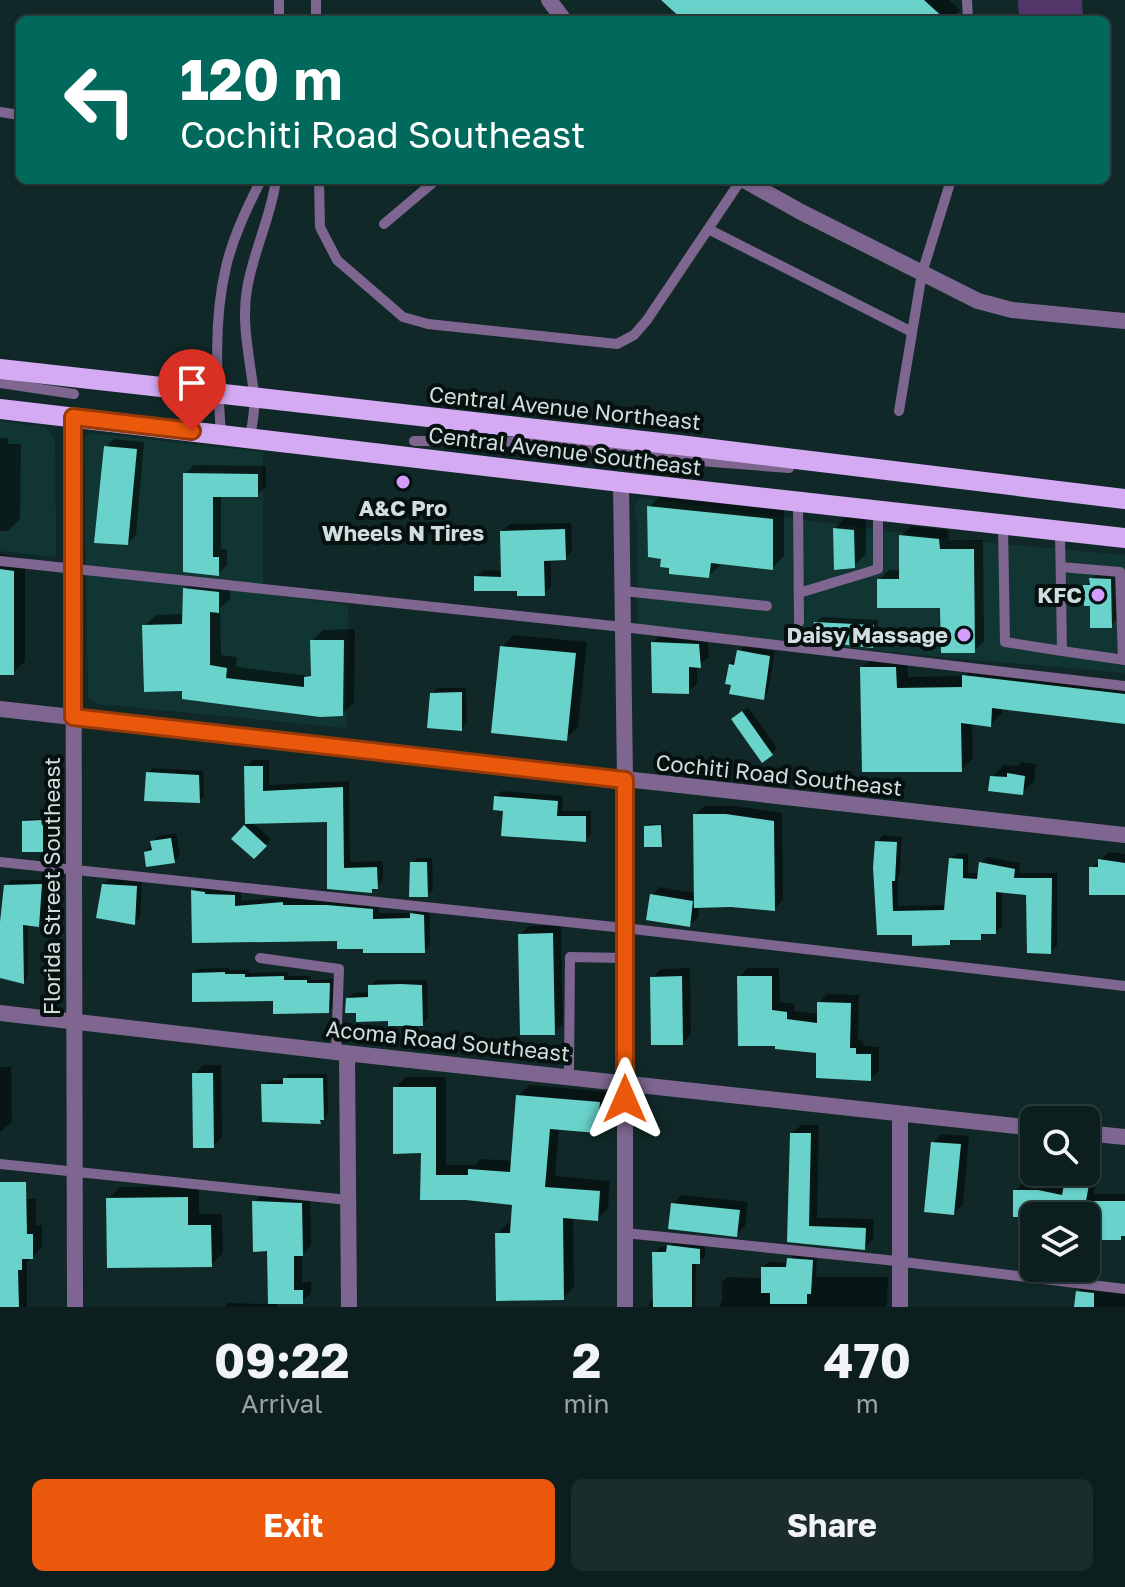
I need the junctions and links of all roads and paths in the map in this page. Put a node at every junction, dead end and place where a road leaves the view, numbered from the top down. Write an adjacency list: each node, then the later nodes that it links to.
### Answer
1 (259, 184): 15 (lane)
2 (275, 184): 17 (lane)
3 (319, 184): 9 (lane)
4 (431, 184): 8 (lane)
5 (739, 184): 9 (lane)
6 (750, 184): 10 (street)
7 (950, 184): 10 (lane)
8 (384, 224)
9 (708, 229): 12 (lane)
10 (922, 273): 11 (street); 12 (lane)
11 (1125, 321)
12 (912, 332): 19 (lane)
13 (0, 369): 15 (main road, Central Avenue Northeast)
14 (0, 383): 16 (lane)
15 (218, 393): 17 (main road, Central Avenue Northeast); 21 (lane)
16 (74, 394)
17 (254, 397): 22 (lane); 25 (main road, Central Avenue Northeast)
18 (0, 409): 20 (main road, Central Avenue Southeast)
19 (899, 411)
20 (73, 417): 21 (main road, Central Avenue Southeast); 34 (street, Florida Street Southeast)
21 (221, 434): 22 (main road, Central Avenue Southeast)
22 (250, 438): 24 (main road, Central Avenue Southeast)
23 (414, 441): 27 (lane, Central Avenue Northeast)
24 (621, 482): 26 (main road, Central Avenue Southeast); 35 (street)
25 (1125, 499)
26 (798, 502): 28 (main road, Central Avenue Southeast); 36 (lane)
27 (1125, 506)
28 (878, 511): 29 (main road, Central Avenue Southeast); 36 (lane)
29 (1003, 524): 30 (main road, Central Avenue Southeast); 40 (lane)
30 (1060, 531): 31 (main road, Central Avenue Southeast); 33 (lane)
31 (1125, 538)
32 (0, 561): 34 (lane)
33 (1061, 567): 40 (lane); 41 (lane)
34 (73, 569): 39 (lane); 44 (street, Florida Street Southeast)
35 (623, 591): 37 (lane); 39 (street)
36 (799, 593): 38 (lane)
37 (767, 606)
38 (799, 622)
39 (623, 627): 42 (lane); 45 (street)
40 (1062, 651): 41 (lane)
41 (1124, 660)
42 (1125, 686)
43 (0, 709): 44 (street, Cochiti Road Southeast)
44 (73, 717): 45 (street, Cochiti Road Southeast); 48 (street, Florida Street Southeast)
45 (625, 780): 46 (street, Cochiti Road Southeast); 49 (street)
46 (1125, 835)
47 (0, 862): 48 (lane)
48 (74, 870): 49 (lane); 54 (street, Florida Street Southeast)
49 (624, 928): 51 (street); 52 (lane)
50 (260, 958): 55 (lane)
51 (624, 958): 56 (lane); 57 (street)
52 (1125, 986)
53 (0, 1013): 54 (street, Acoma Road Southeast)
54 (74, 1023): 55 (street, Acoma Road Southeast); 63 (street, Florida Street Southeast)
55 (342, 1053): 56 (street, Acoma Road Southeast); 64 (street)
56 (569, 1076): 57 (street, Acoma Road Southeast)
57 (625, 1082): 58 (street, Acoma Road Southeast); 65 (street)
58 (900, 1114): 59 (street, Acoma Road Southeast); 66 (street)
59 (1020, 1127)
60 (1100, 1134): 61 (street)
61 (1125, 1137)
62 (0, 1164): 63 (lane)
63 (75, 1172): 64 (lane); 68 (street, Florida Street Southeast)
64 (348, 1200): 69 (street)
65 (625, 1233): 66 (lane); 70 (street)
66 (900, 1262): 67 (lane); 71 (street)
67 (1125, 1289)
68 (75, 1307)
69 (349, 1307)
70 (625, 1307)
71 (900, 1307)

